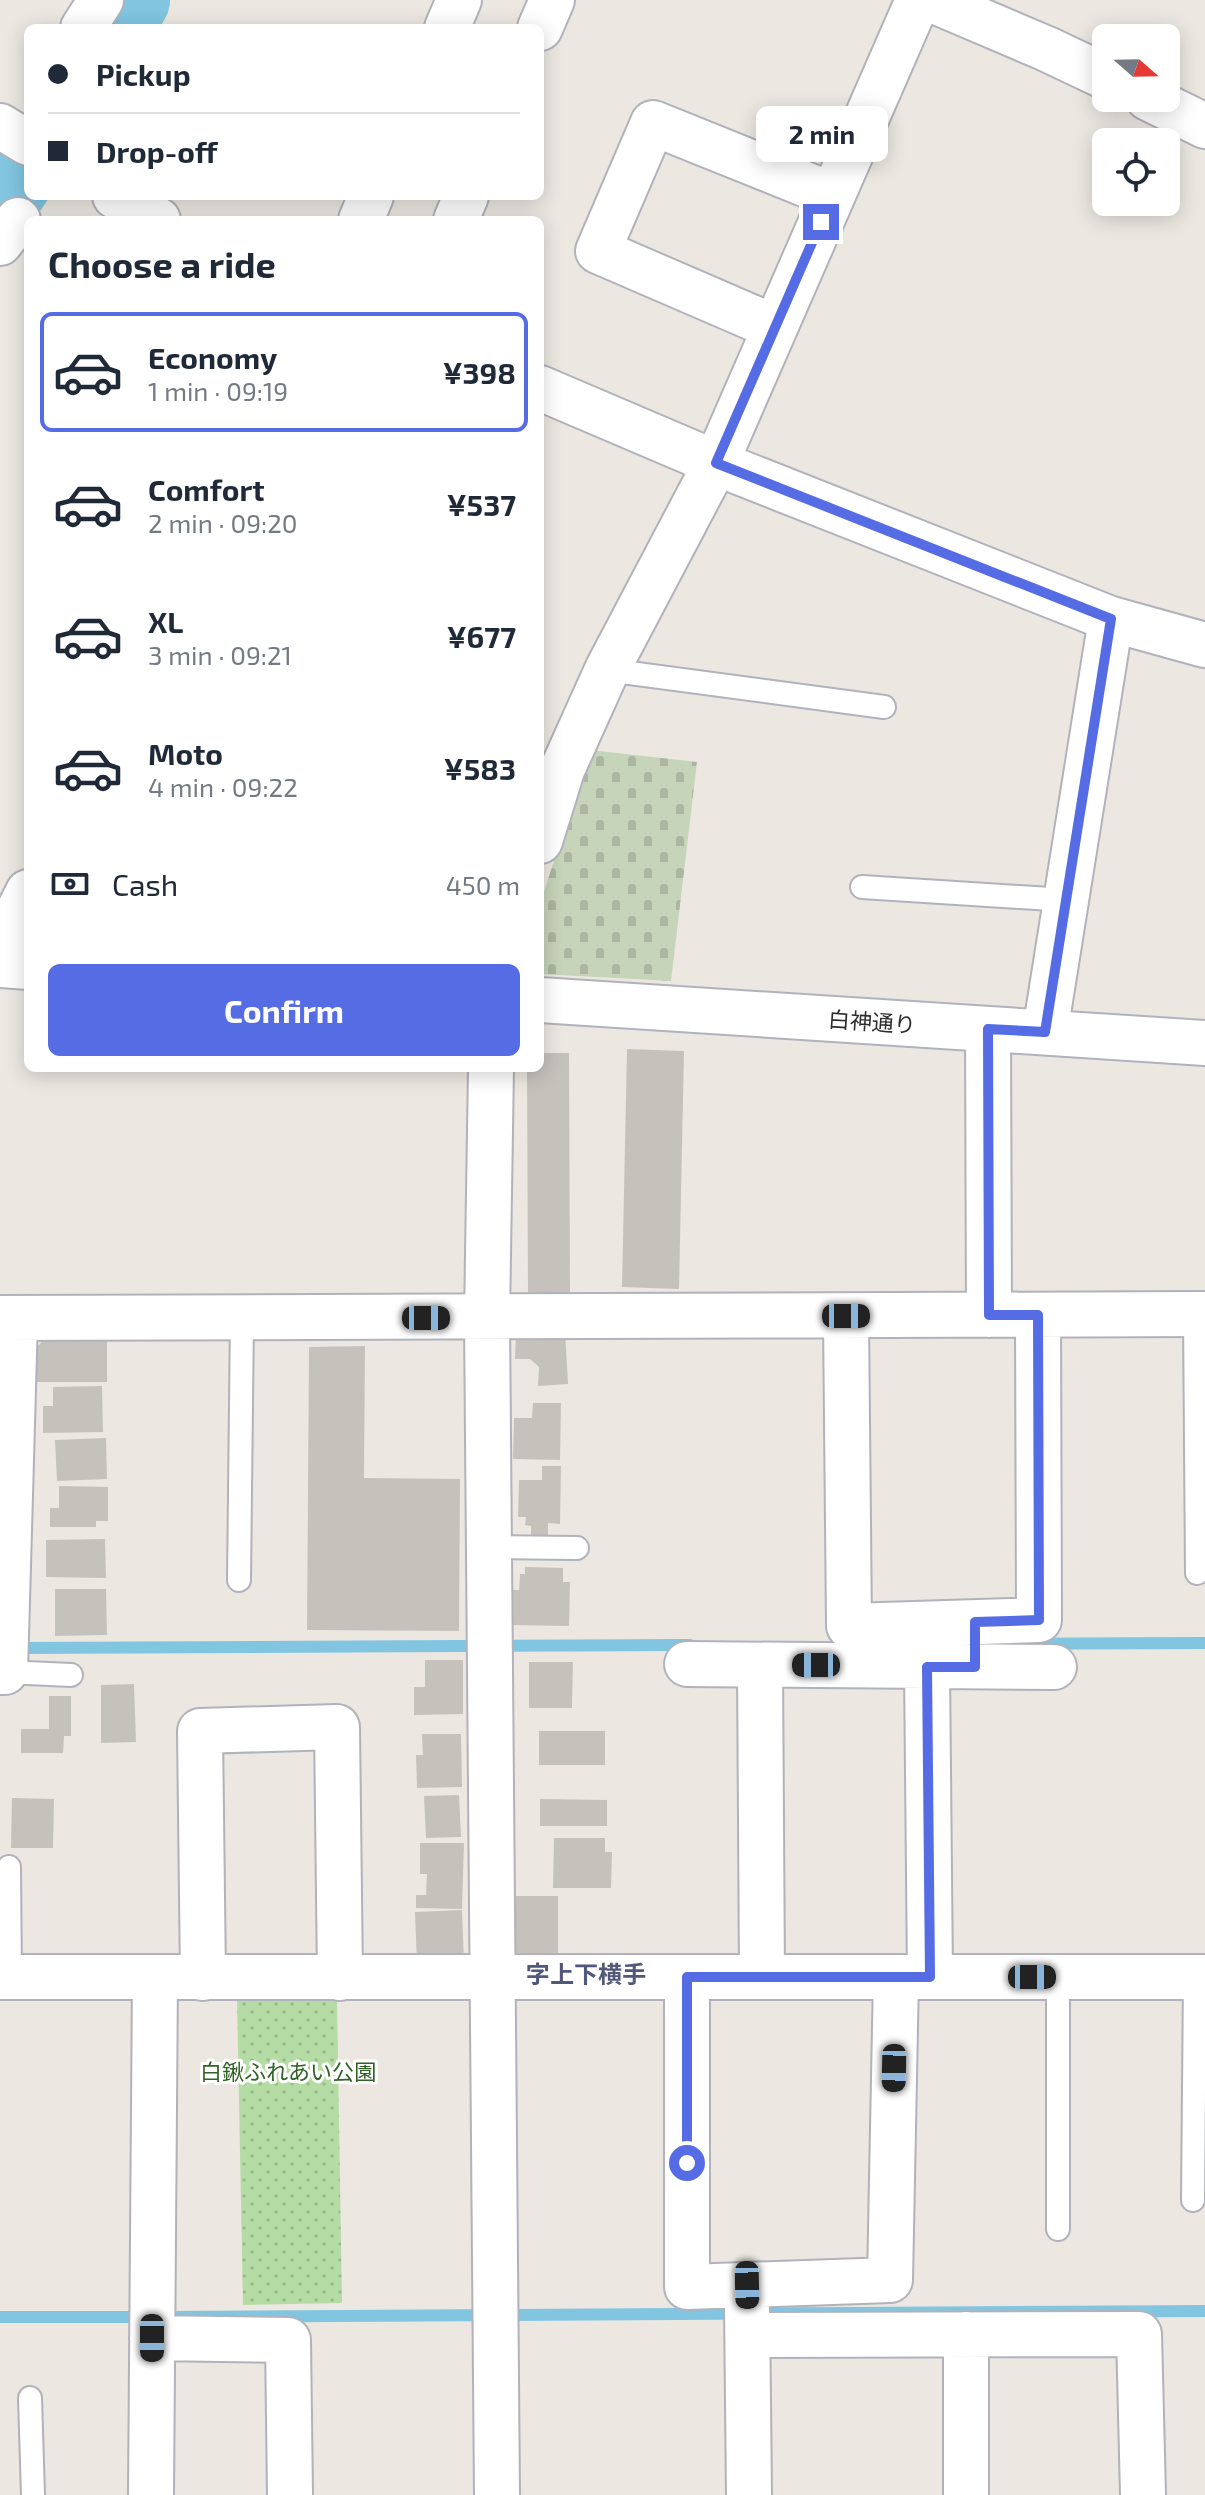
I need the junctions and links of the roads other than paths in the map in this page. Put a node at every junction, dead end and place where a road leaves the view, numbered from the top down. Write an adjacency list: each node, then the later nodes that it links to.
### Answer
1 (101, 0): 6 (street)
2 (459, 0): 7 (street)
3 (552, 0): 8 (street)
4 (918, 0): 12 (street)
5 (932, 0): 9 (street)
6 (86, 24)
7 (449, 24)
8 (542, 24)
9 (1092, 70)
10 (1176, 112): 11 (street)
11 (1205, 126)
12 (832, 195): 13 (street); 13 (street)
13 (774, 327): 15 (street)
14 (544, 390): 15 (street)
15 (716, 463): 16 (street); 18 (street)
16 (1111, 619): 17 (street); 23 (street)
17 (1205, 645)
18 (607, 670): 19 (lane); 20 (street)
19 (884, 707)
20 (544, 828)
21 (862, 887): 23 (lane)
22 (24, 900): 24 (street)
23 (1066, 900): 29 (street)
24 (0, 948)
25 (0, 965): 26 (street)
26 (24, 967)
27 (544, 1000): 28 (street, 白神通り)
28 (988, 1029): 29 (street, 白神通り); 33 (street)
29 (1045, 1032): 30 (street, 白神通り)
30 (1205, 1043)
31 (491, 1072): 38 (street)
32 (1200, 1314): 34 (street); 41 (lane)
33 (989, 1315): 34 (street); 35 (street)
34 (1038, 1315): 43 (street)
35 (846, 1316): 38 (street); 43 (street)
36 (7, 1318): 37 (street); 49 (street)
37 (242, 1318): 38 (street); 42 (lane)
38 (487, 1318): 39 (street)
39 (489, 1547): 40 (lane); 54 (street)
40 (577, 1548)
41 (1197, 1573)
42 (239, 1580)
43 (975, 1622): 47 (street)
44 (687, 1664): 45 (street)
45 (760, 1665): 46 (street); 56 (street)
46 (927, 1667): 47 (street); 57 (street)
47 (975, 1667): 48 (street)
48 (1054, 1667)
49 (2, 1672): 50 (lane)
50 (71, 1675)
51 (9, 1867): 52 (lane)
52 (5, 1977): 53 (street)
53 (155, 1977): 60 (street); 67 (street)
54 (493, 1977): 55 (street); 61 (street); 72 (street)
55 (687, 1977): 56 (street); 64 (street)
56 (762, 1977): 57 (street)
57 (913, 1977): 58 (street); 64 (street)
58 (1058, 1977): 59 (street); 63 (lane)
59 (1200, 1977): 62 (lane)
60 (203, 1978): 61 (street); 61 (street)
61 (340, 1978)
62 (1193, 2200)
63 (1058, 2229)
64 (747, 2285): 66 (street)
65 (966, 2334): 66 (street); 74 (street); 75 (street)
66 (748, 2335): 73 (street)
67 (152, 2338): 70 (street); 71 (street)
68 (30, 2398): 69 (lane)
69 (33, 2495)
70 (151, 2495)
71 (290, 2495)
72 (497, 2495)
73 (749, 2495)
74 (966, 2495)
75 (1143, 2495)

